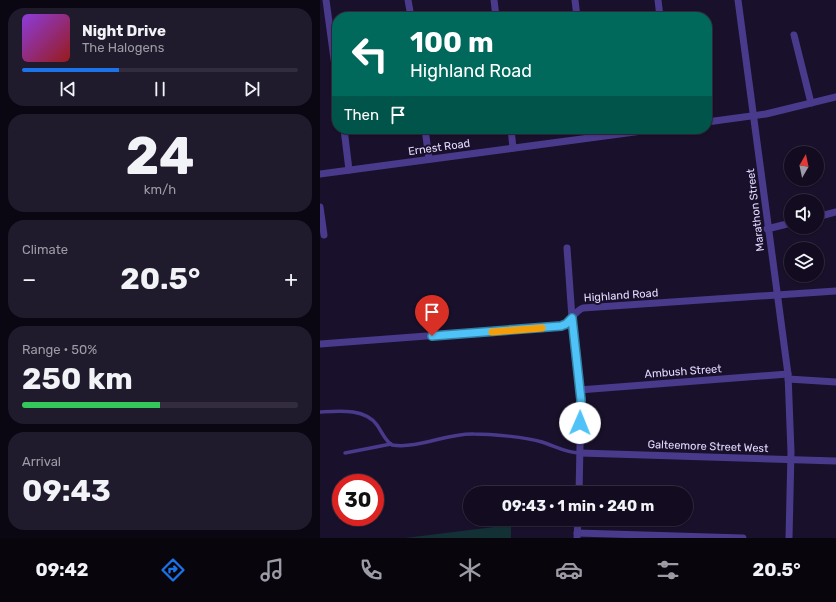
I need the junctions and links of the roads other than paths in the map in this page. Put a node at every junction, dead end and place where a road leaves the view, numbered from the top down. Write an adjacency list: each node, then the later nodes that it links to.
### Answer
1 (326, 0): 12 (street)
2 (408, 0): 7 (street)
3 (494, 0): 8 (street)
4 (575, 0): 9 (street)
5 (658, 0): 10 (street)
6 (738, 0): 15 (street, Marathon Street)
7 (410, 12)
8 (495, 12)
9 (576, 12)
10 (659, 12)
11 (794, 35): 14 (street)
12 (332, 44)
13 (836, 97): 14 (street)
14 (811, 103): 15 (street)
15 (755, 116): 16 (street); 31 (street, Marathon Street)
16 (712, 121)
17 (345, 134): 25 (street)
18 (426, 134): 24 (street)
19 (512, 134): 23 (street)
20 (593, 134): 22 (street)
21 (617, 134): 22 (street, Ernest Road)
22 (593, 137): 23 (street, Ernest Road)
23 (513, 148): 24 (street, Ernest Road)
24 (429, 159): 25 (street, Ernest Road)
25 (349, 170): 26 (street, Ernest Road)
26 (320, 174)
27 (320, 208): 32 (street)
28 (836, 212): 29 (street)
29 (824, 215)
30 (784, 225): 31 (street)
31 (767, 229): 35 (street, Marathon Street)
32 (324, 235)
33 (567, 248): 36 (street)
34 (836, 292): 35 (street, Highland Road)
35 (778, 296): 36 (street, Highland Road); 38 (street, Marathon Street)
36 (572, 318): 37 (street, Highland Road); 40 (street)
37 (320, 344)
38 (788, 377): 39 (street, Ambush Street); 40 (street, Ambush Street); 45 (street, Marathon Street)
39 (836, 382)
40 (579, 390): 44 (street)
41 (320, 412): 42 (lane)
42 (391, 444): 43 (lane); 44 (lane)
43 (345, 453)
44 (580, 453): 45 (street, Galteemore Street West); 47 (street)
45 (791, 460): 46 (street, Galteemore Street West); 50 (street, Marathon Street)
46 (836, 461)
47 (579, 486)
48 (577, 535): 49 (street)
49 (743, 538)
50 (789, 538)

